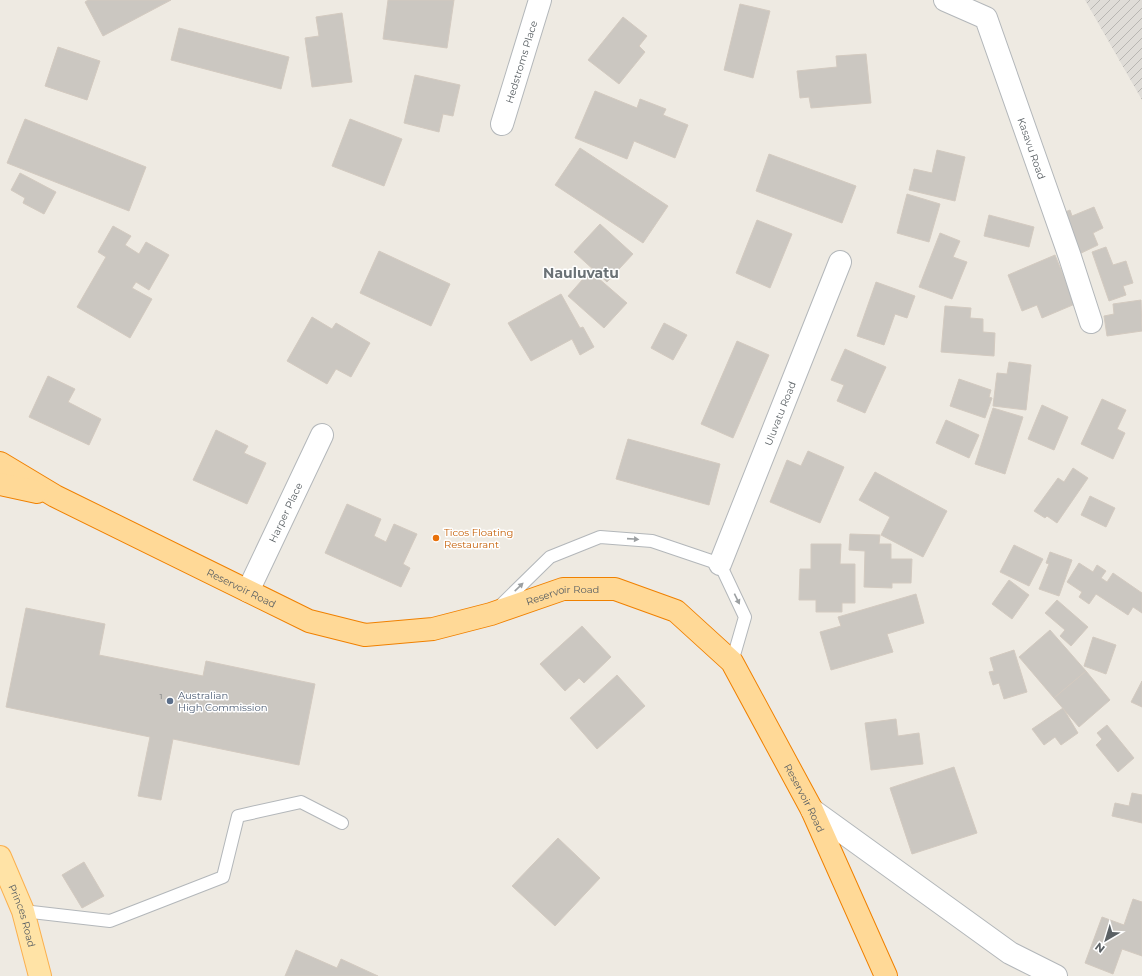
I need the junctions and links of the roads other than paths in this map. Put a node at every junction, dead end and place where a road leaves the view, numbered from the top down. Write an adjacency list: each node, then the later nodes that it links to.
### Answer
1 (540, 0): 3 (street, Hedstroms Place)
2 (945, 0): 5 (street, Kasavu Road)
3 (502, 124)
4 (840, 262): 10 (street, Uluvatu Road)
5 (1091, 322)
6 (322, 435): 11 (street, Harper Place)
7 (0, 463): 9 (highway, Reservoir Road)
8 (5, 488): 9 (highway, Reservoir Road)
9 (55, 496): 11 (highway, Reservoir Road)
10 (720, 564): 12 (lane, one-way to 10); 13 (lane, one-way to 13)
11 (248, 591): 12 (highway, Reservoir Road)
12 (491, 614): 13 (highway, Reservoir Road)
13 (732, 662): 14 (highway, Reservoir Road)
14 (812, 810): 19 (highway, Reservoir Road); 20 (street)
15 (342, 823): 17 (lane)
16 (0, 857): 17 (main road, Princes Road)
17 (23, 911): 18 (main road, Princes Road)
18 (40, 976)
19 (886, 976)
20 (1056, 976)

